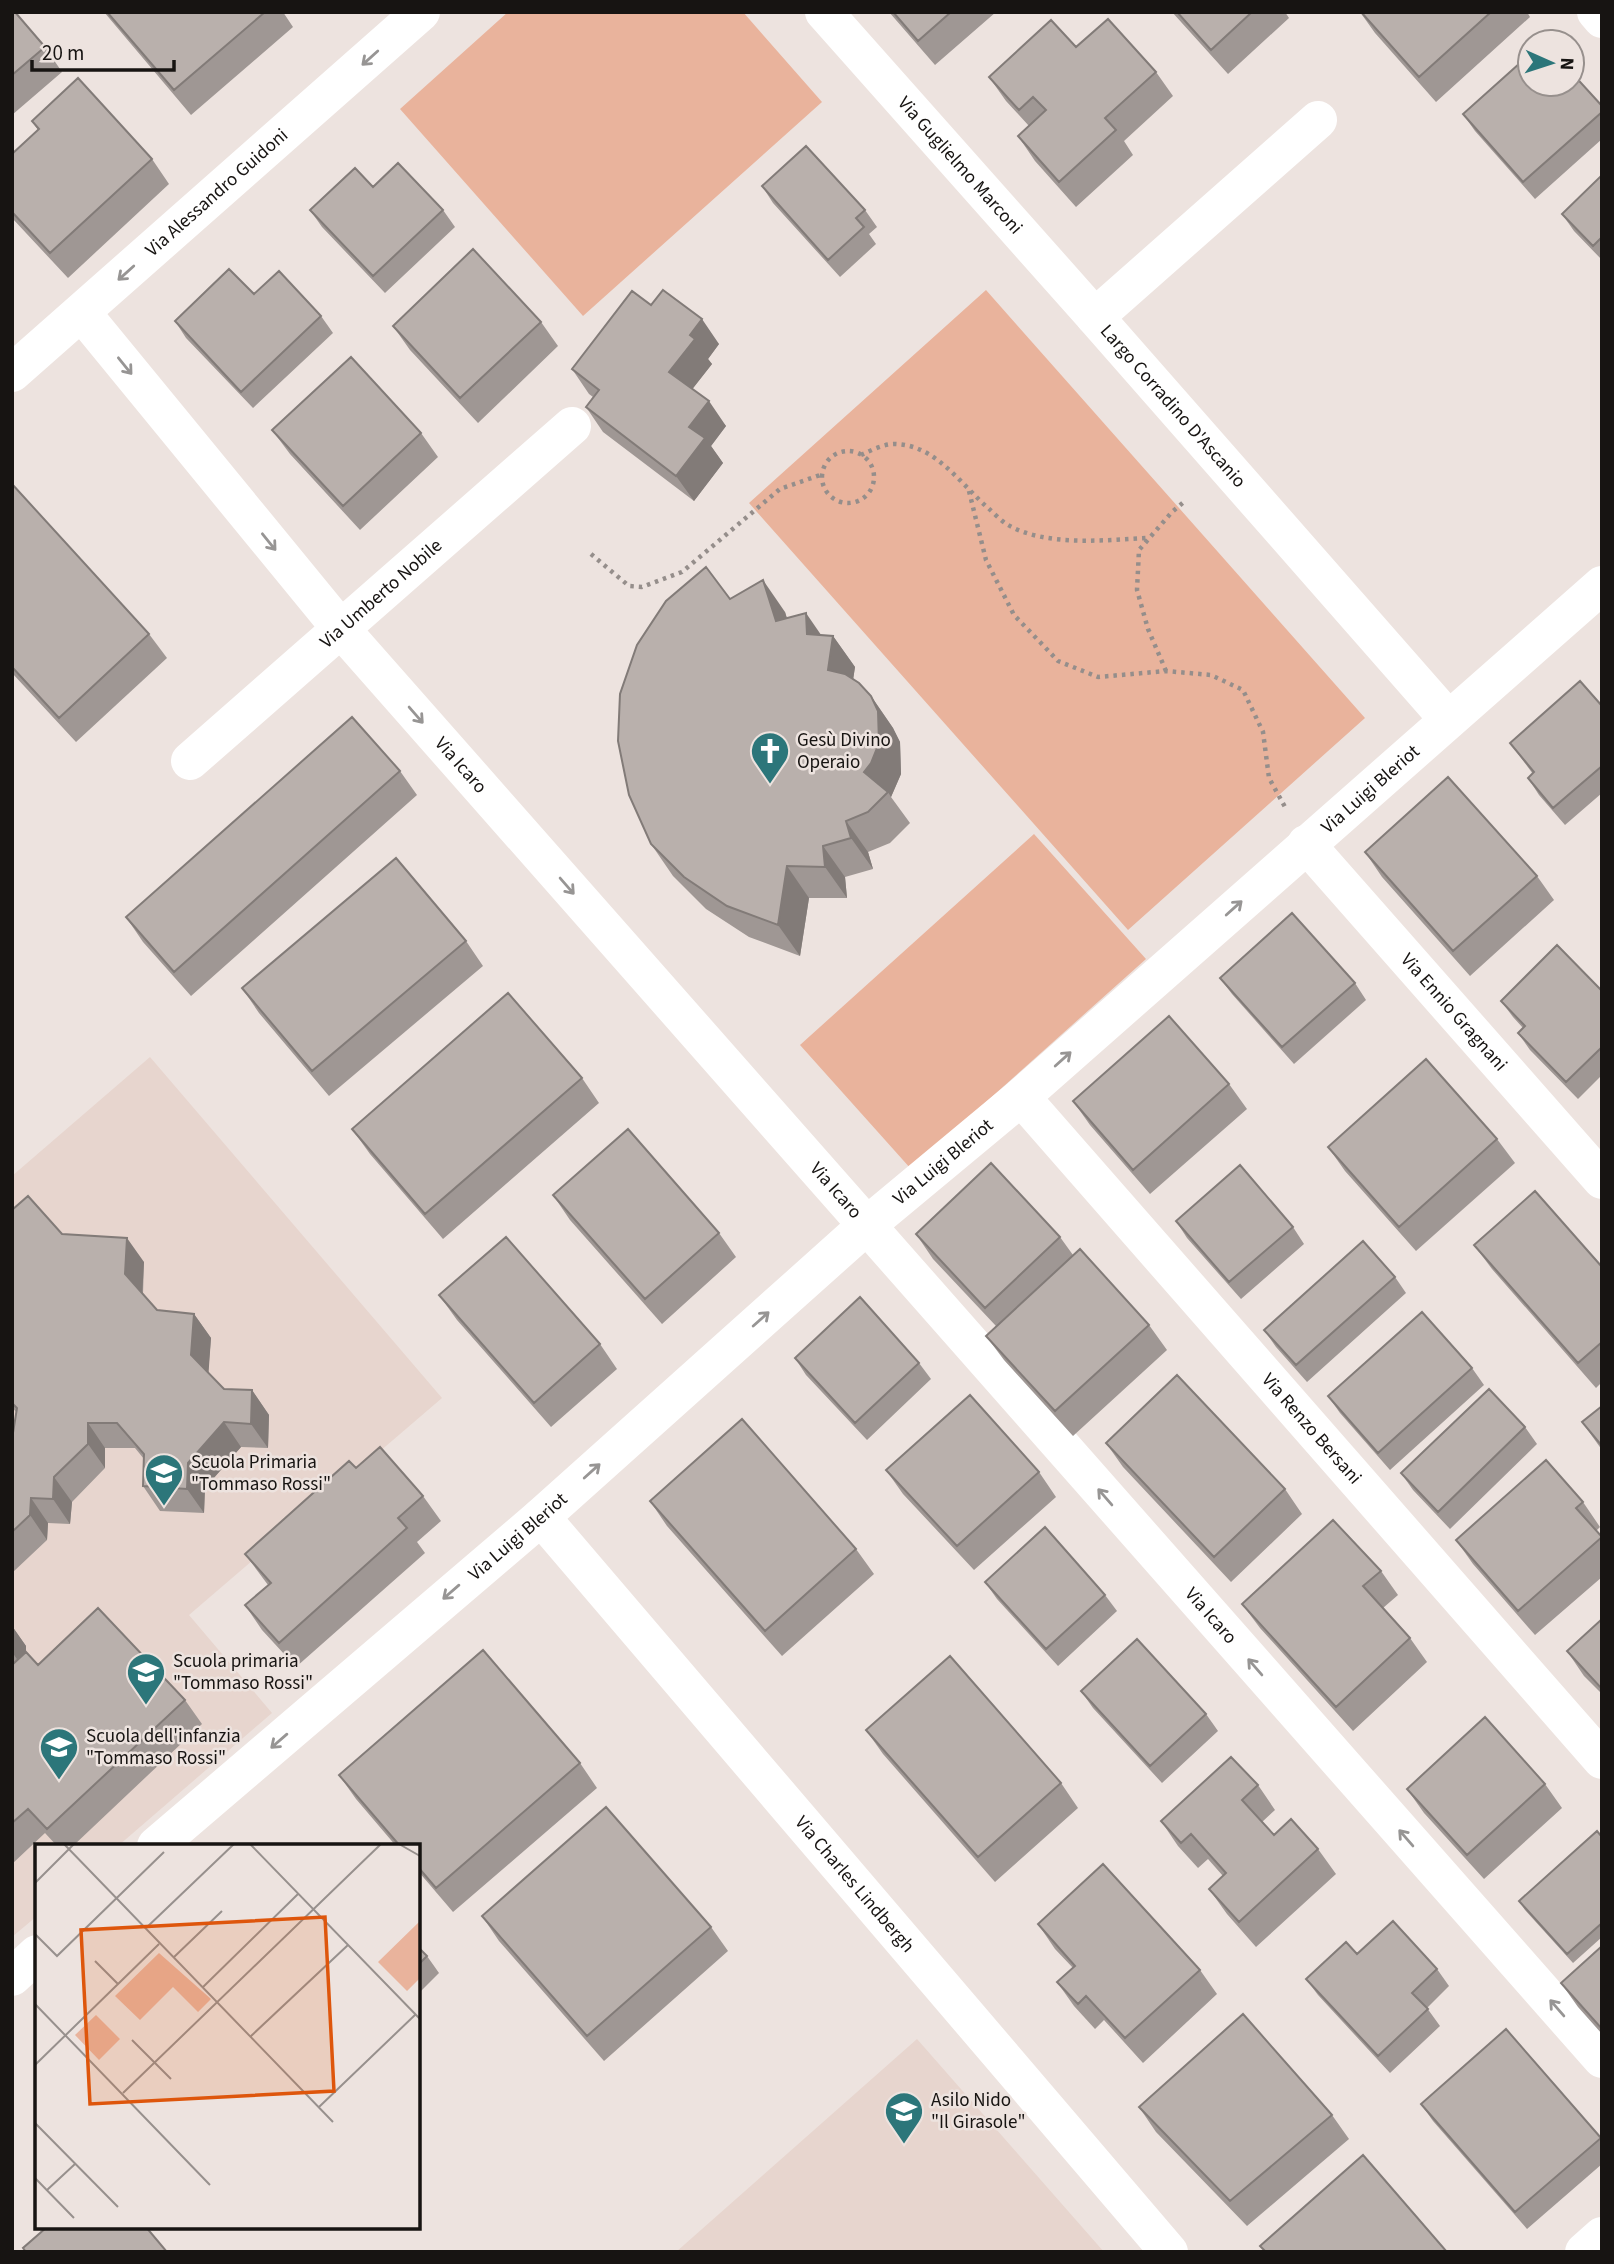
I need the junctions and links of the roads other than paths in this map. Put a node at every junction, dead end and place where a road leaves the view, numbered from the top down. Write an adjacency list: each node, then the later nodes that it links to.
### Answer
1 (421, 12): 6 (street, Via Alessandro Guidoni, one-way to 6)
2 (824, 12): 7 (street, Via Guglielmo Marconi)
3 (1596, 12): 4 (street)
4 (1602, 19)
5 (1318, 120): 7 (street, Largo Corradino D'Ascanio)
6 (82, 313): 8 (street, Via Alessandro Guidoni); 11 (street, Via Icaro, one-way to 11)
7 (1096, 317): 12 (street, Largo Corradino D'Ascanio)
8 (12, 373)
9 (572, 426): 11 (street, Via Umberto Nobile)
10 (1598, 595): 12 (street, Via Luigi Bleriot)
11 (341, 629): 13 (street, Via Umberto Nobile); 17 (street, Via Icaro, one-way to 17)
12 (1448, 719): 14 (street, Via Luigi Bleriot)
13 (190, 761)
14 (1306, 844): 15 (street, Via Luigi Bleriot, one-way to 14); 16 (street, Via Ennio Gragnani)
15 (1021, 1097): 17 (street, Via Luigi Bleriot); 19 (street, Via Renzo Bersani)
16 (1602, 1180)
17 (866, 1226): 18 (street, Via Luigi Bleriot, one-way to 17); 23 (street, Via Icaro, one-way to 17)
18 (541, 1517): 20 (street, Via Luigi Bleriot, one-way to 20); 25 (street, Via Charles Lindbergh)
19 (1602, 1760)
20 (158, 1844)
21 (35, 1956): 22 (street)
22 (12, 1977)
23 (1602, 2059)
24 (1602, 2236): 26 (street)
25 (1169, 2252)
26 (1584, 2252)

